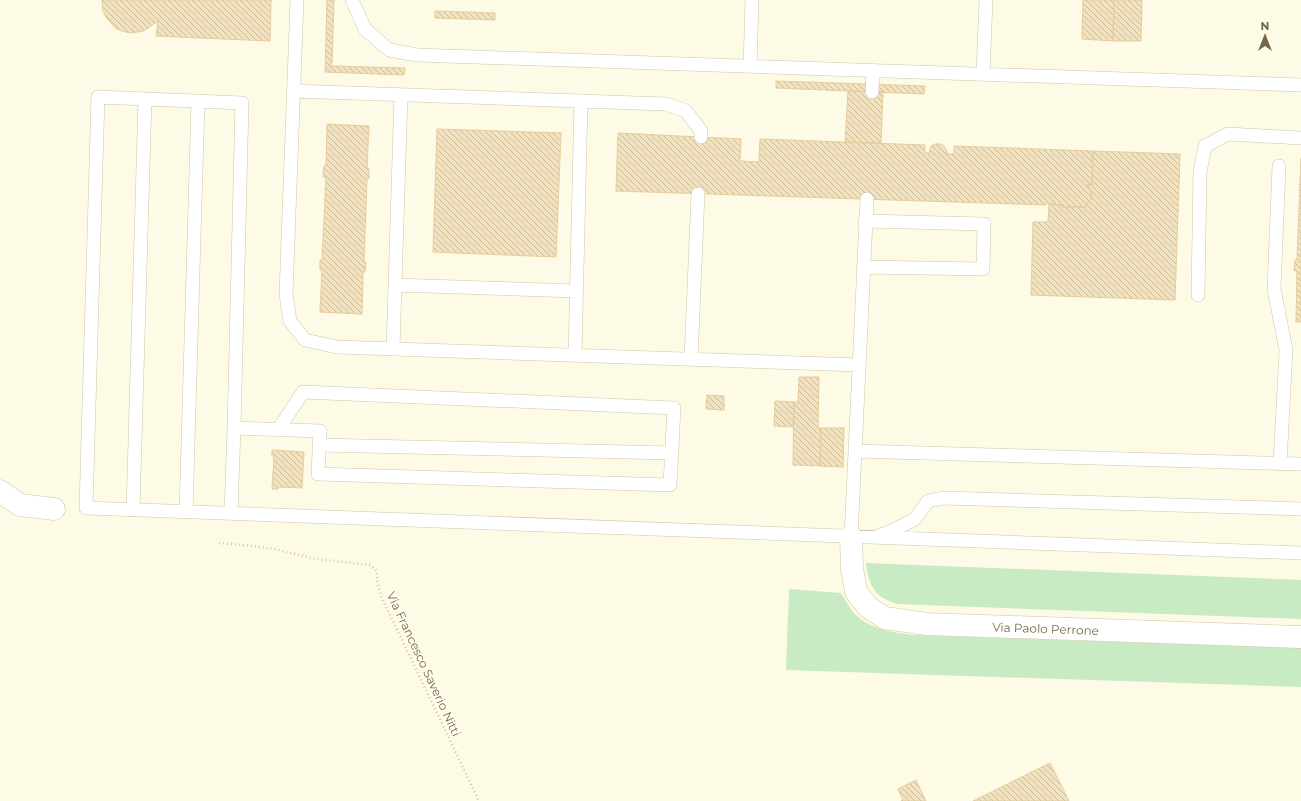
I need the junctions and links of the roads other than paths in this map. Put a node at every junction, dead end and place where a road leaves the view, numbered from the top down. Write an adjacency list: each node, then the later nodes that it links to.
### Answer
1 (296, 0): 9 (lane)
2 (352, 0): 5 (lane)
3 (752, 0): 5 (lane)
4 (986, 0): 7 (lane)
5 (750, 66): 6 (lane)
6 (873, 70): 7 (lane); 10 (lane)
7 (984, 74): 8 (lane)
8 (1301, 85)
9 (293, 91): 11 (lane); 25 (lane)
10 (872, 92)
11 (401, 95): 14 (lane); 22 (lane)
12 (145, 99): 13 (lane); 39 (lane); 39 (lane)
13 (198, 101): 29 (lane); 40 (lane)
14 (582, 101): 15 (lane); 23 (lane)
15 (701, 137)
16 (1301, 138): 24 (lane)
17 (1279, 166): 34 (lane)
18 (698, 194): 27 (lane)
19 (866, 199): 20 (lane)
20 (865, 221): 21 (lane); 21 (lane)
21 (863, 267): 28 (lane)
22 (395, 285): 23 (lane); 25 (lane)
23 (577, 291): 26 (lane)
24 (1198, 295)
25 (393, 349): 26 (lane)
26 (575, 355): 27 (lane)
27 (690, 359): 28 (lane)
28 (859, 365): 32 (lane)
29 (234, 428): 30 (lane); 41 (lane)
30 (278, 430): 31 (lane); 33 (lane)
31 (320, 445): 33 (lane); 33 (lane)
32 (855, 452): 34 (lane); 42 (lane)
33 (672, 454)
34 (1280, 464): 35 (lane)
35 (1301, 464)
36 (0, 492): 37 (street)
37 (54, 509)
38 (1301, 509): 42 (lane)
39 (134, 510): 40 (lane)
40 (186, 512): 41 (lane)
41 (231, 513): 42 (lane)
42 (860, 537): 43 (lane); 44 (street, Via Paolo Perrone)
43 (1301, 553)
44 (1301, 637)

